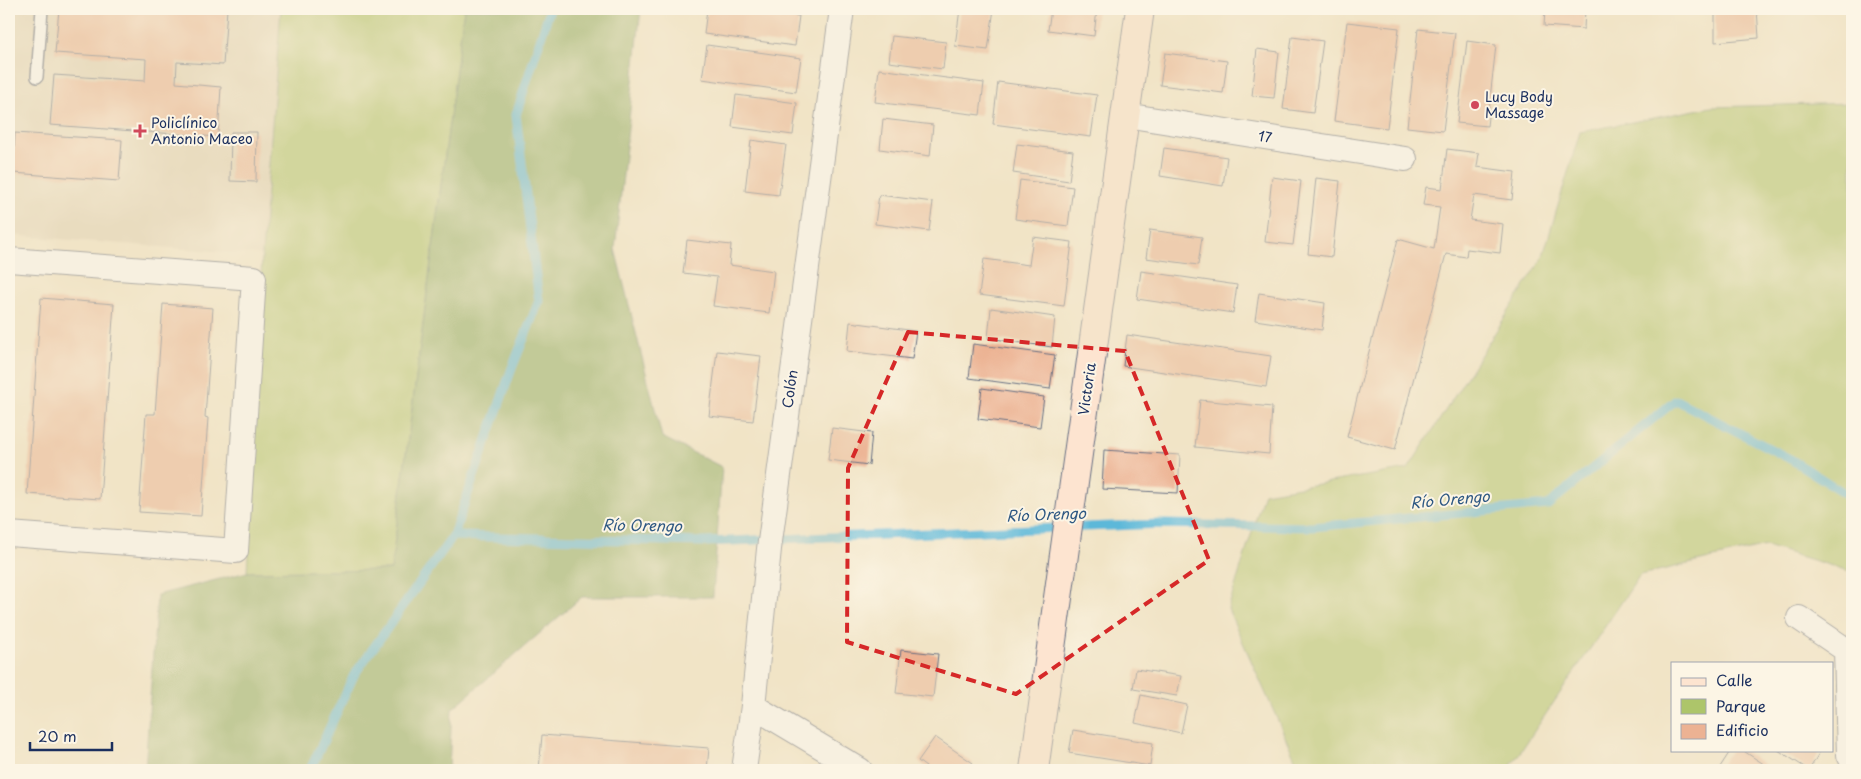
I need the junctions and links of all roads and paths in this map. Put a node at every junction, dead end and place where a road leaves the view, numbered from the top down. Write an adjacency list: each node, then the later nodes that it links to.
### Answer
1 (42, 9): 4 (lane)
2 (842, 9): 10 (street, Colón)
3 (1140, 9): 5 (street, Victoria)
4 (37, 78)
5 (1125, 115): 6 (street, 17); 14 (street, Victoria)
6 (1405, 159)
7 (9, 260): 8 (street)
8 (9, 534)
9 (1799, 618): 11 (street)
10 (753, 706): 12 (street, Colón); 13 (street)
11 (1847, 762)
12 (744, 770)
13 (860, 770)
14 (1034, 770)

